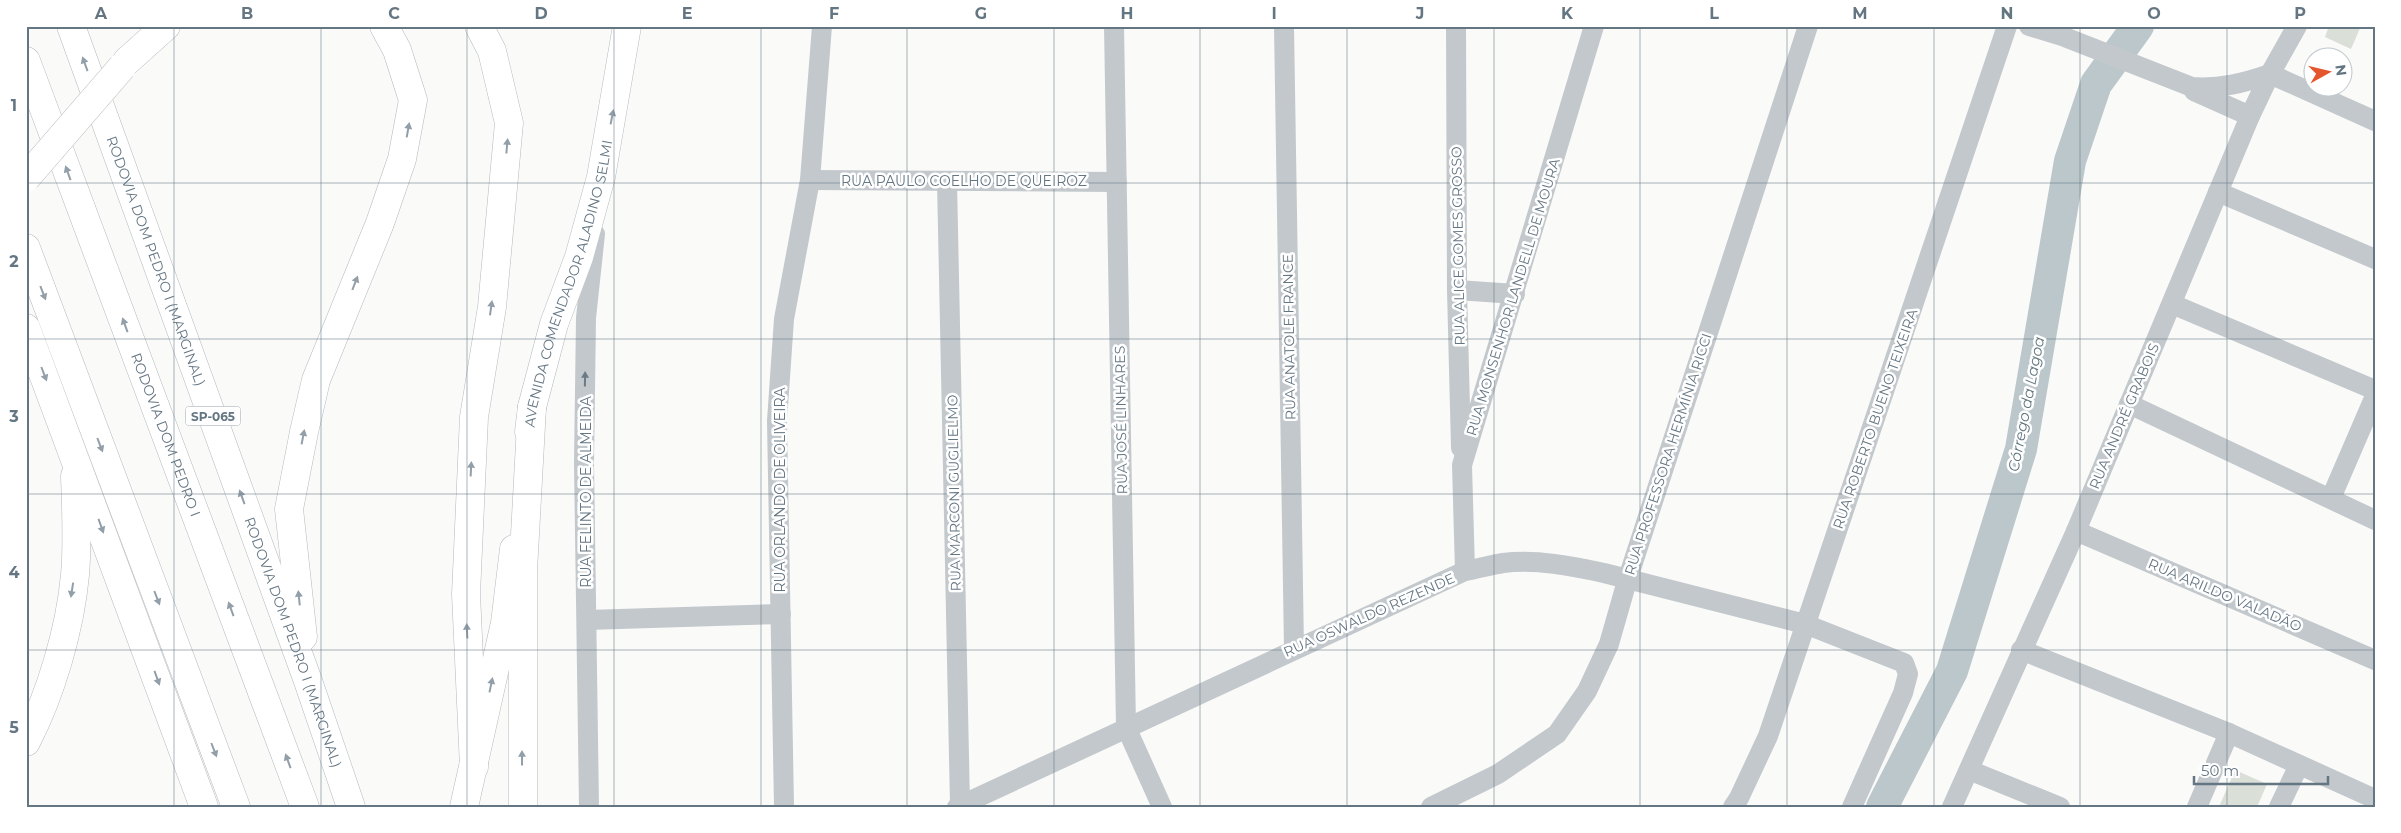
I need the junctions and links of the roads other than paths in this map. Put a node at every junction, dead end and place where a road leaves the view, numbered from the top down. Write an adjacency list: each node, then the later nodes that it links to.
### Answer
1 (71, 26): 51 (main road, RODOVIA DOM PEDRO I (MARGINAL) / SP-065, one-way to 1)
2 (156, 26): 17 (main road)
3 (166, 26): 17 (main road)
4 (384, 26): 51 (main road, one-way to 4)
5 (479, 26): 56 (main road, one-way to 5)
6 (627, 26): 22 (main road, AVENIDA COMENDADOR ALADINO SELMI, one-way to 6)
7 (822, 26): 24 (street, RUA ORLANDO DE OLIVEIRA)
8 (1114, 26): 26 (street, RUA JOSÉ LINHARES)
9 (1284, 26): 48 (street, RUA ANATOLE FRANCE)
10 (1456, 26): 30 (street, RUA ALICE GOMES GROSSO)
11 (1594, 26): 31 (street, RUA MONSENHOR LANDELL DE MOURA)
12 (1808, 26): 44 (street, RUA PROFESSORA HERMÍNIA RICCI)
13 (2007, 26): 47 (street, RUA ROBERTO BUENO TEIXEIRA)
14 (2029, 26): 19 (street)
15 (2297, 26): 18 (street, RUA ANDRÉ GRABOIS)
16 (26, 61): 62 (main road, RODOVIA DOM PEDRO I, one-way to 16)
17 (124, 64): 23 (main road, bridge)
18 (2270, 74): 19 (street); 20 (street, RUA ANDRÉ GRABOIS); 21 (street)
19 (2158, 75): 20 (street)
20 (2250, 116): 27 (street, RUA ANDRÉ GRABOIS)
21 (2375, 121)
22 (601, 177): 37 (main road, AVENIDA COMENDADOR ALADINO SELMI); 46 (street, RUA FELINTO DE ALMEIDA, one-way to 22)
23 (26, 178)
24 (810, 180): 25 (street, RUA PAULO COELHO DE QUEIROZ); 45 (street, RUA ORLANDO DE OLIVEIRA)
25 (947, 181): 26 (street, RUA PAULO COELHO DE QUEIROZ); 59 (street, RUA MARCONI GUGLIELMO)
26 (1117, 182): 52 (street, RUA JOSÉ LINHARES)
27 (2218, 192): 29 (street); 32 (street, RUA ANDRÉ GRABOIS)
28 (26, 248): 61 (main road, one-way to 61)
29 (2375, 258)
30 (1457, 290): 31 (street); 39 (street, RUA ALICE GOMES GROSSO)
31 (1515, 294): 39 (street, RUA MONSENHOR LANDELL DE MOURA)
32 (2172, 304): 34 (street); 36 (street, RUA ANDRÉ GRABOIS)
33 (26, 328): 38 (main road, one-way to 38)
34 (2375, 390)
35 (2375, 396): 40 (street)
36 (2129, 404): 40 (street); 42 (street, RUA ANDRÉ GRABOIS)
37 (532, 408): 56 (main road, AVENIDA COMENDADOR ALADINO SELMI, one-way to 37); 65 (main road, one-way to 37)
38 (75, 454): 54 (main road, one-way to 54); 60 (main road, one-way to 60)
39 (1462, 465): 43 (street, RUA MONSENHOR LANDELL DE MOURA)
40 (2332, 498): 41 (street)
41 (2375, 520)
42 (2076, 531): 49 (street, RUA ANDRÉ GRABOIS); 50 (street, RUA ARILDO VALADÃO)
43 (1465, 571): 44 (street, RUA OSWALDO REZENDE); 48 (street, RUA OSWALDO REZENDE)
44 (1627, 581): 47 (street, RUA OSWALDO REZENDE); 69 (street, RUA PROFESSORA HERMÍNIA RICCI)
45 (781, 614): 46 (street); 67 (street, RUA ORLANDO DE OLIVEIRA)
46 (587, 620): 66 (street, RUA FELINTO DE ALMEIDA)
47 (1805, 624): 70 (street, RUA ROBERTO BUENO TEIXEIRA); 71 (street, RUA OSWALDO REZENDE)
48 (1294, 649): 52 (street, RUA OSWALDO REZENDE)
49 (2021, 650): 53 (street); 57 (street, RUA ANDRÉ GRABOIS)
50 (2375, 660)
51 (308, 681): 63 (main road, RODOVIA DOM PEDRO I (MARGINAL) / SP-065)
52 (1126, 727): 59 (street, RUA OSWALDO REZENDE); 68 (street, RUA JOSÉ LINHARES)
53 (2229, 733): 55 (street); 74 (street)
54 (26, 742)
55 (2299, 765): 58 (street); 75 (street)
56 (474, 767): 64 (main road, AVENIDA COMENDADOR ALADINO SELMI)
57 (1969, 770): 72 (street, RUA ANDRÉ GRABOIS); 73 (street)
58 (2375, 799)
59 (959, 806)
60 (204, 807)
61 (236, 807)
62 (305, 807)
63 (351, 807)
64 (464, 807)
65 (523, 807)
66 (589, 807)
67 (784, 807)
68 (1162, 807)
69 (1431, 807)
70 (1733, 807)
71 (1852, 807)
72 (1952, 807)
73 (2060, 807)
74 (2197, 807)
75 (2279, 807)

